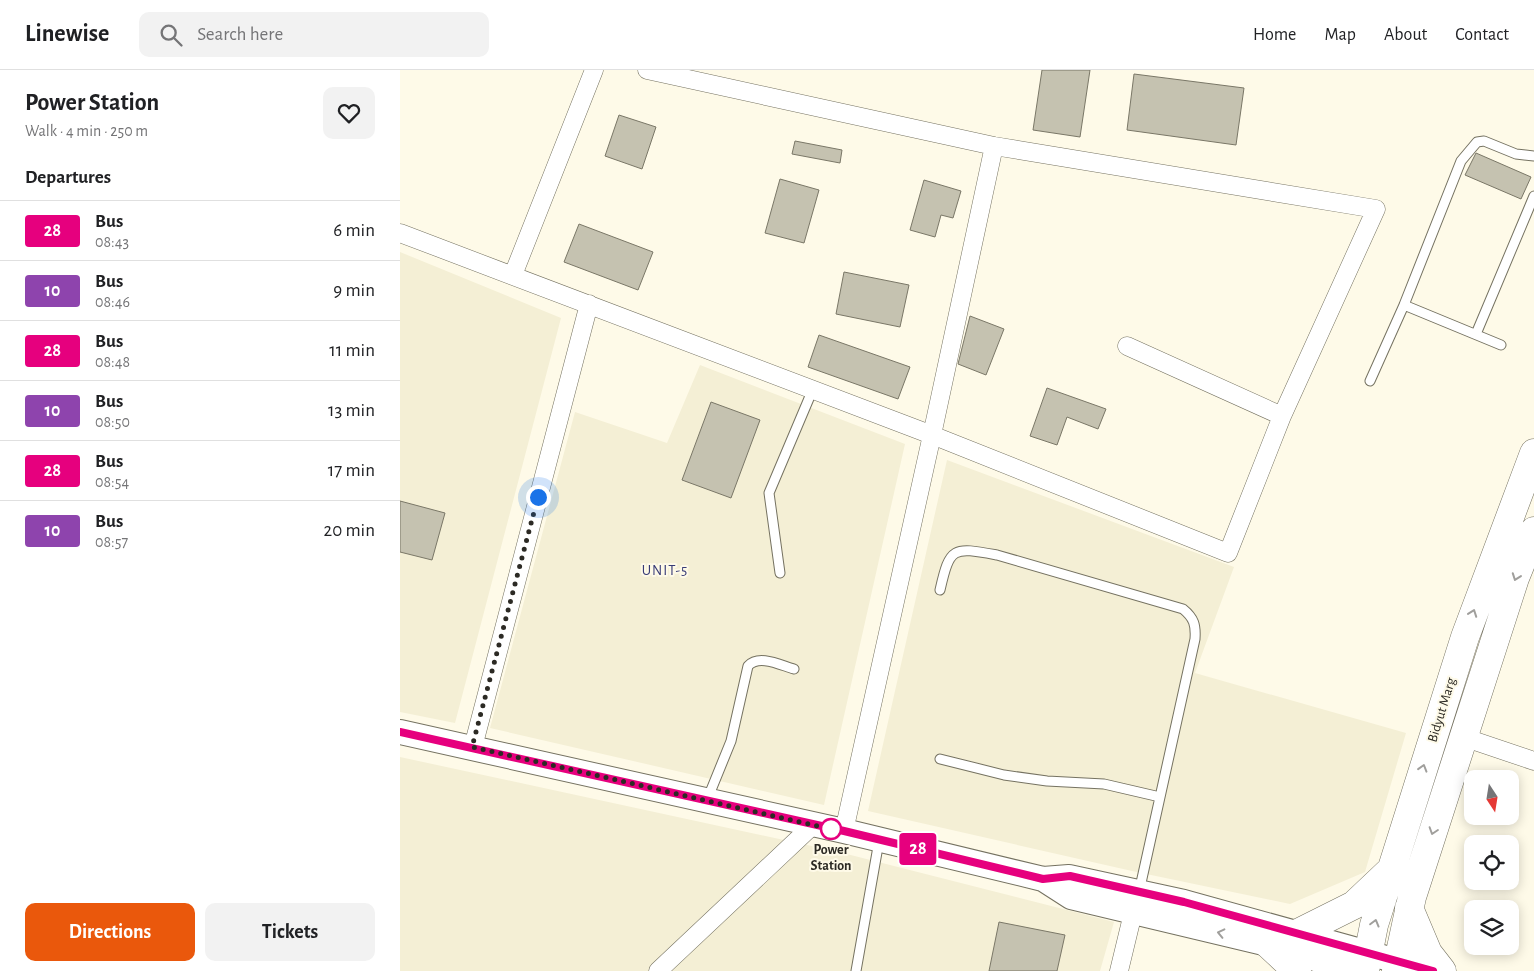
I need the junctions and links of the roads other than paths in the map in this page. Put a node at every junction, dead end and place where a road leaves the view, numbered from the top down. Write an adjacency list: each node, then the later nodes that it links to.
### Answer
1 (594, 70): 7 (street)
2 (647, 70): 3 (street)
3 (994, 146): 15 (street); 16 (street)
4 (1534, 156): 9 (lane)
5 (1534, 196): 10 (lane)
6 (400, 233): 7 (street)
7 (513, 275): 8 (street)
8 (589, 304): 14 (street); 24 (street)
9 (1404, 305): 10 (lane); 13 (lane)
10 (1476, 334): 11 (lane)
11 (1501, 345)
12 (1127, 346): 15 (street)
13 (1370, 381)
14 (813, 389): 16 (street); 19 (lane)
15 (1282, 416): 16 (street)
16 (932, 435): 30 (street)
17 (1534, 453): 32 (main road, Bidyut Marg, one-way to 17)
18 (1534, 531): 23 (main road, Bidyut Marg, one-way to 23)
19 (780, 573)
20 (940, 590): 27 (lane)
21 (794, 669): 28 (lane)
22 (400, 732): 24 (street)
23 (1463, 737): 26 (street); 34 (main road, Bidyut Marg, one-way to 34)
24 (472, 747): 28 (street)
25 (940, 759): 27 (lane)
26 (1534, 761)
27 (1160, 797): 33 (lane)
28 (707, 801): 29 (street)
29 (813, 826): 30 (street); 39 (street)
30 (844, 831): 31 (street)
31 (880, 840): 33 (street); 40 (lane)
32 (1392, 868): 35 (main road); 37 (main road, Bidyut Marg, one-way to 32)
33 (1136, 902): 35 (street); 36 (street, one-way to 33); 41 (street)
34 (1410, 908): 38 (main road, Bidyut Marg); 44 (main road)
35 (1296, 934): 37 (street)
36 (1268, 944): 37 (street); 42 (main road)
37 (1362, 965): 38 (street)
38 (1397, 966): 43 (street)
39 (658, 971)
40 (856, 971)
41 (1119, 971)
42 (1297, 971)
43 (1433, 971)
44 (1442, 971)

